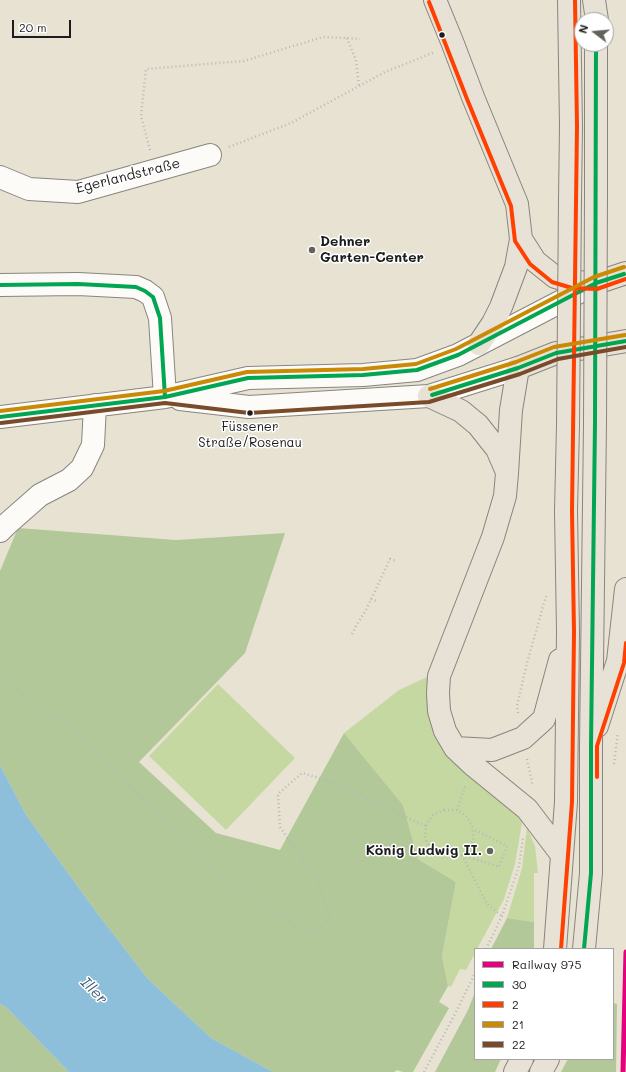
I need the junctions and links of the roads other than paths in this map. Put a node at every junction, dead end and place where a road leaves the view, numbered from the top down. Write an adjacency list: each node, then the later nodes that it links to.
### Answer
1 (435, 0): 8 (main road)
2 (569, 0): 22 (main road, bridge)
3 (594, 0): 4 (main road)
4 (596, 12)
5 (596, 52): 23 (main road, bridge)
6 (210, 155): 7 (street, Egerlandstraße)
7 (0, 177)
8 (521, 239): 10 (main road); 13 (main road)
9 (626, 273): 10 (main road)
10 (596, 283): 13 (street)
11 (0, 285): 16 (street)
12 (626, 341): 14 (main road)
13 (479, 344): 16 (street)
14 (518, 368): 15 (street); 19 (main road)
15 (429, 396): 16 (street); 19 (main road)
16 (165, 397): 17 (street)
17 (95, 406): 18 (street); 20 (street)
18 (0, 417)
19 (507, 473): 24 (main road)
20 (0, 531)
21 (626, 589): 23 (main road)
22 (568, 632): 24 (main road); 25 (main road)
23 (591, 744): 27 (main road)
24 (455, 748): 25 (main road)
25 (561, 864): 26 (main road)
26 (555, 948)
27 (584, 948)
28 (521, 1060): 30 (main road)
29 (547, 1060): 31 (main road)
30 (515, 1072)
31 (541, 1072)

